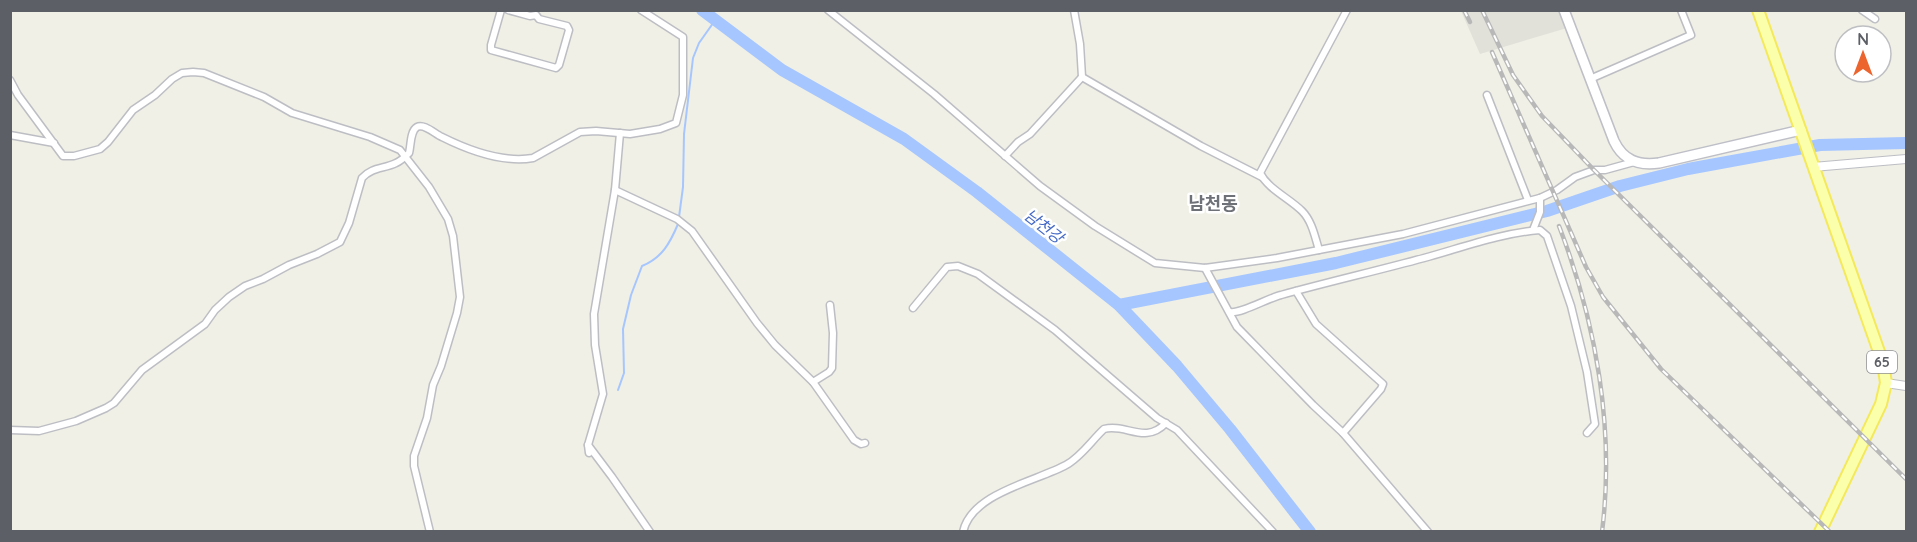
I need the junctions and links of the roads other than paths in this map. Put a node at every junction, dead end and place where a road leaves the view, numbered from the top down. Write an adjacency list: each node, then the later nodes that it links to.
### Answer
1 (501, 10): 11 (street)
2 (508, 10): 11 (street)
3 (641, 10): 17 (street)
4 (828, 10): 21 (street)
5 (1074, 10): 13 (street)
6 (1347, 10): 26 (street)
7 (1564, 10): 14 (main road)
8 (1681, 10): 14 (street)
9 (1758, 10): 18 (main road, 65)
10 (1862, 10): 12 (street)
11 (537, 13)
12 (1875, 18)
13 (1082, 76): 21 (street); 26 (street)
14 (1590, 79): 24 (main road)
15 (10, 80): 20 (street)
16 (1487, 95): 29 (street)
17 (620, 133): 22 (street); 27 (street)
18 (1802, 133): 24 (main road); 25 (main road, 65)
19 (10, 135): 20 (street)
20 (55, 143): 22 (street)
21 (1005, 156): 32 (street)
22 (405, 157): 41 (street); 45 (street)
23 (1906, 159): 25 (street)
24 (1634, 162): 28 (street)
25 (1812, 163): 38 (main road, 65)
26 (1262, 177): 31 (street)
27 (615, 190): 37 (street); 46 (street)
28 (1540, 198): 29 (street); 30 (street)
29 (1528, 200): 31 (street)
30 (1533, 230): 33 (street); 43 (street)
31 (1319, 250): 32 (street)
32 (1205, 268): 36 (street)
33 (1296, 291): 36 (street); 42 (street)
34 (830, 305): 37 (street)
35 (913, 308): 40 (street)
36 (1230, 312): 42 (street)
37 (813, 382): 44 (street)
38 (1886, 383): 39 (street); 50 (main road, 65)
39 (1906, 386)
40 (1166, 423): 47 (street); 48 (street)
41 (10, 430)
42 (1343, 433): 49 (street)
43 (1587, 433)
44 (865, 443)
45 (430, 531)
46 (650, 531)
47 (963, 531)
48 (1273, 531)
49 (1428, 531)
50 (1820, 531)

